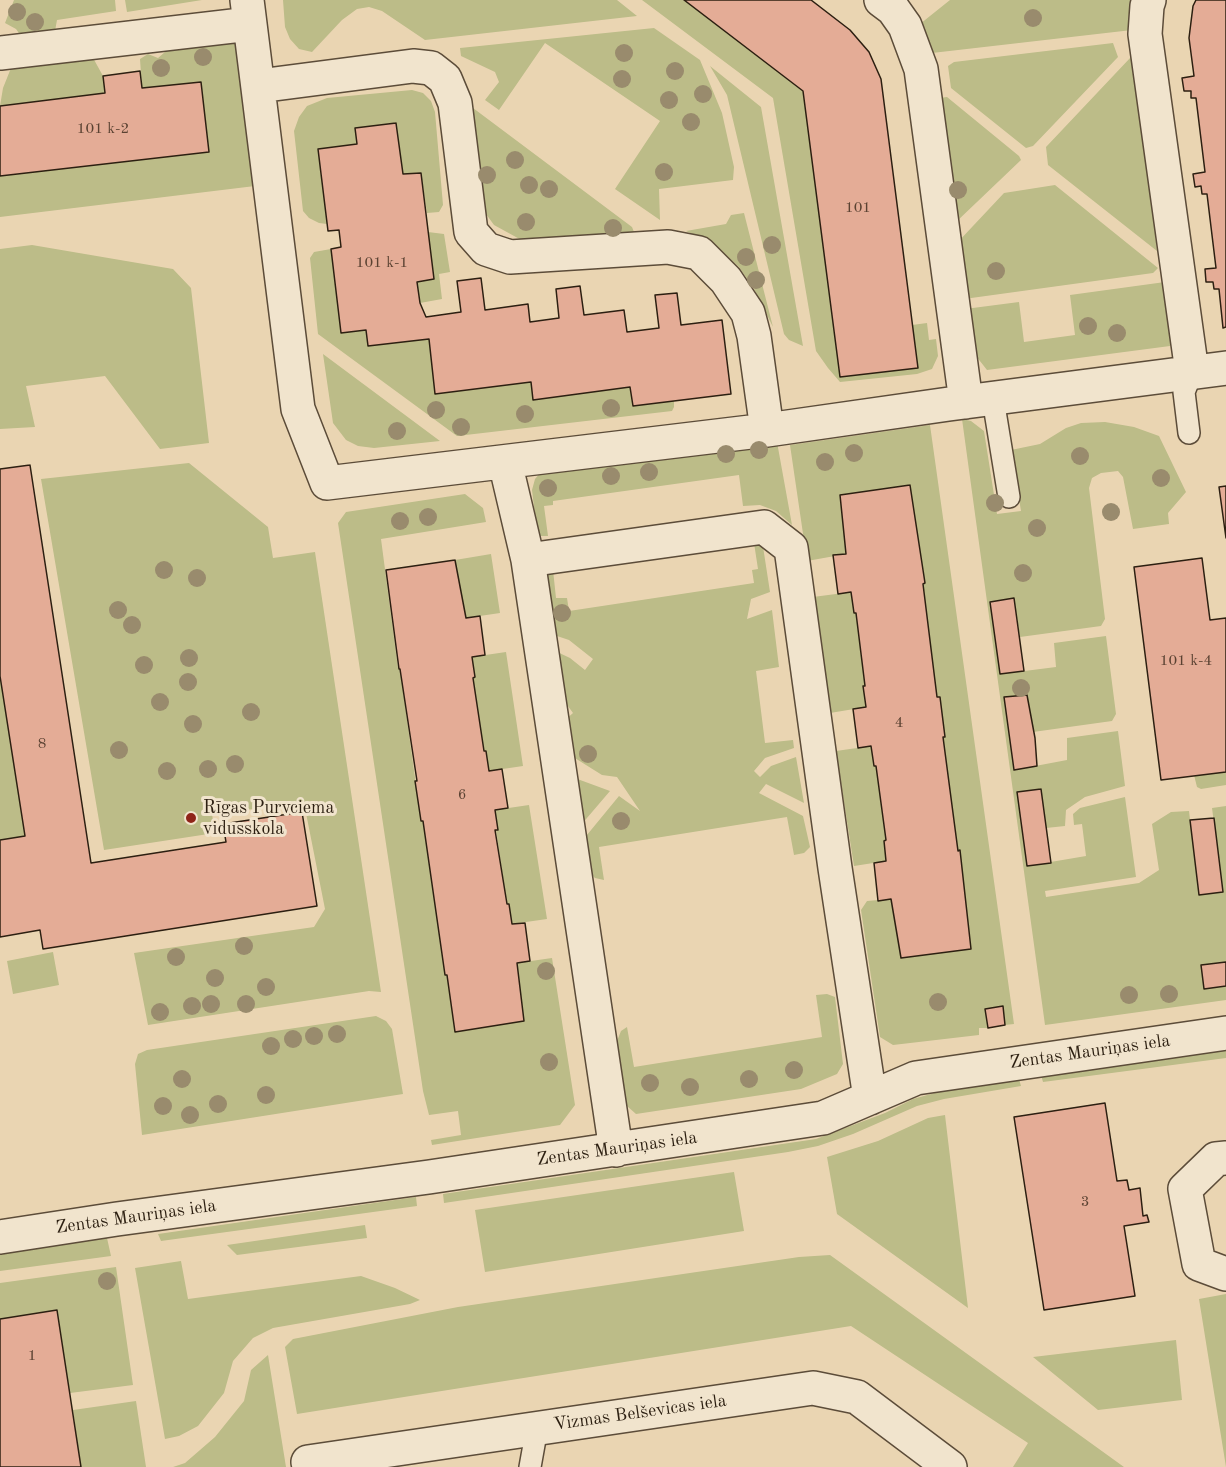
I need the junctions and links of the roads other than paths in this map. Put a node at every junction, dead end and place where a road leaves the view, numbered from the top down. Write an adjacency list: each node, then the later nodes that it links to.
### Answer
1 (881, 0): 8 (street)
2 (1149, 0): 7 (street)
3 (249, 12): 4 (street); 5 (street)
4 (0, 53)
5 (259, 86): 9 (street); 11 (street)
6 (1226, 368): 7 (street)
7 (1192, 372): 8 (street); 10 (lane)
8 (980, 400): 9 (street); 12 (lane)
9 (767, 430): 11 (street)
10 (1189, 433)
11 (506, 462): 13 (street)
12 (1009, 497)
13 (528, 560): 15 (street); 16 (street)
14 (1226, 1033): 15 (street, Zentas Mauriņas iela)
15 (870, 1098): 16 (street, Zentas Mauriņas iela)
16 (615, 1150): 18 (street, Zentas Mauriņas iela)
17 (1226, 1158): 19 (street)
18 (0, 1237)
19 (1226, 1274)
20 (537, 1428): 21 (street, Vizmas Belševicas iela); 22 (lane); 23 (street, Vizmas Belševicas iela)
21 (308, 1464)
22 (530, 1467)
23 (950, 1467)

